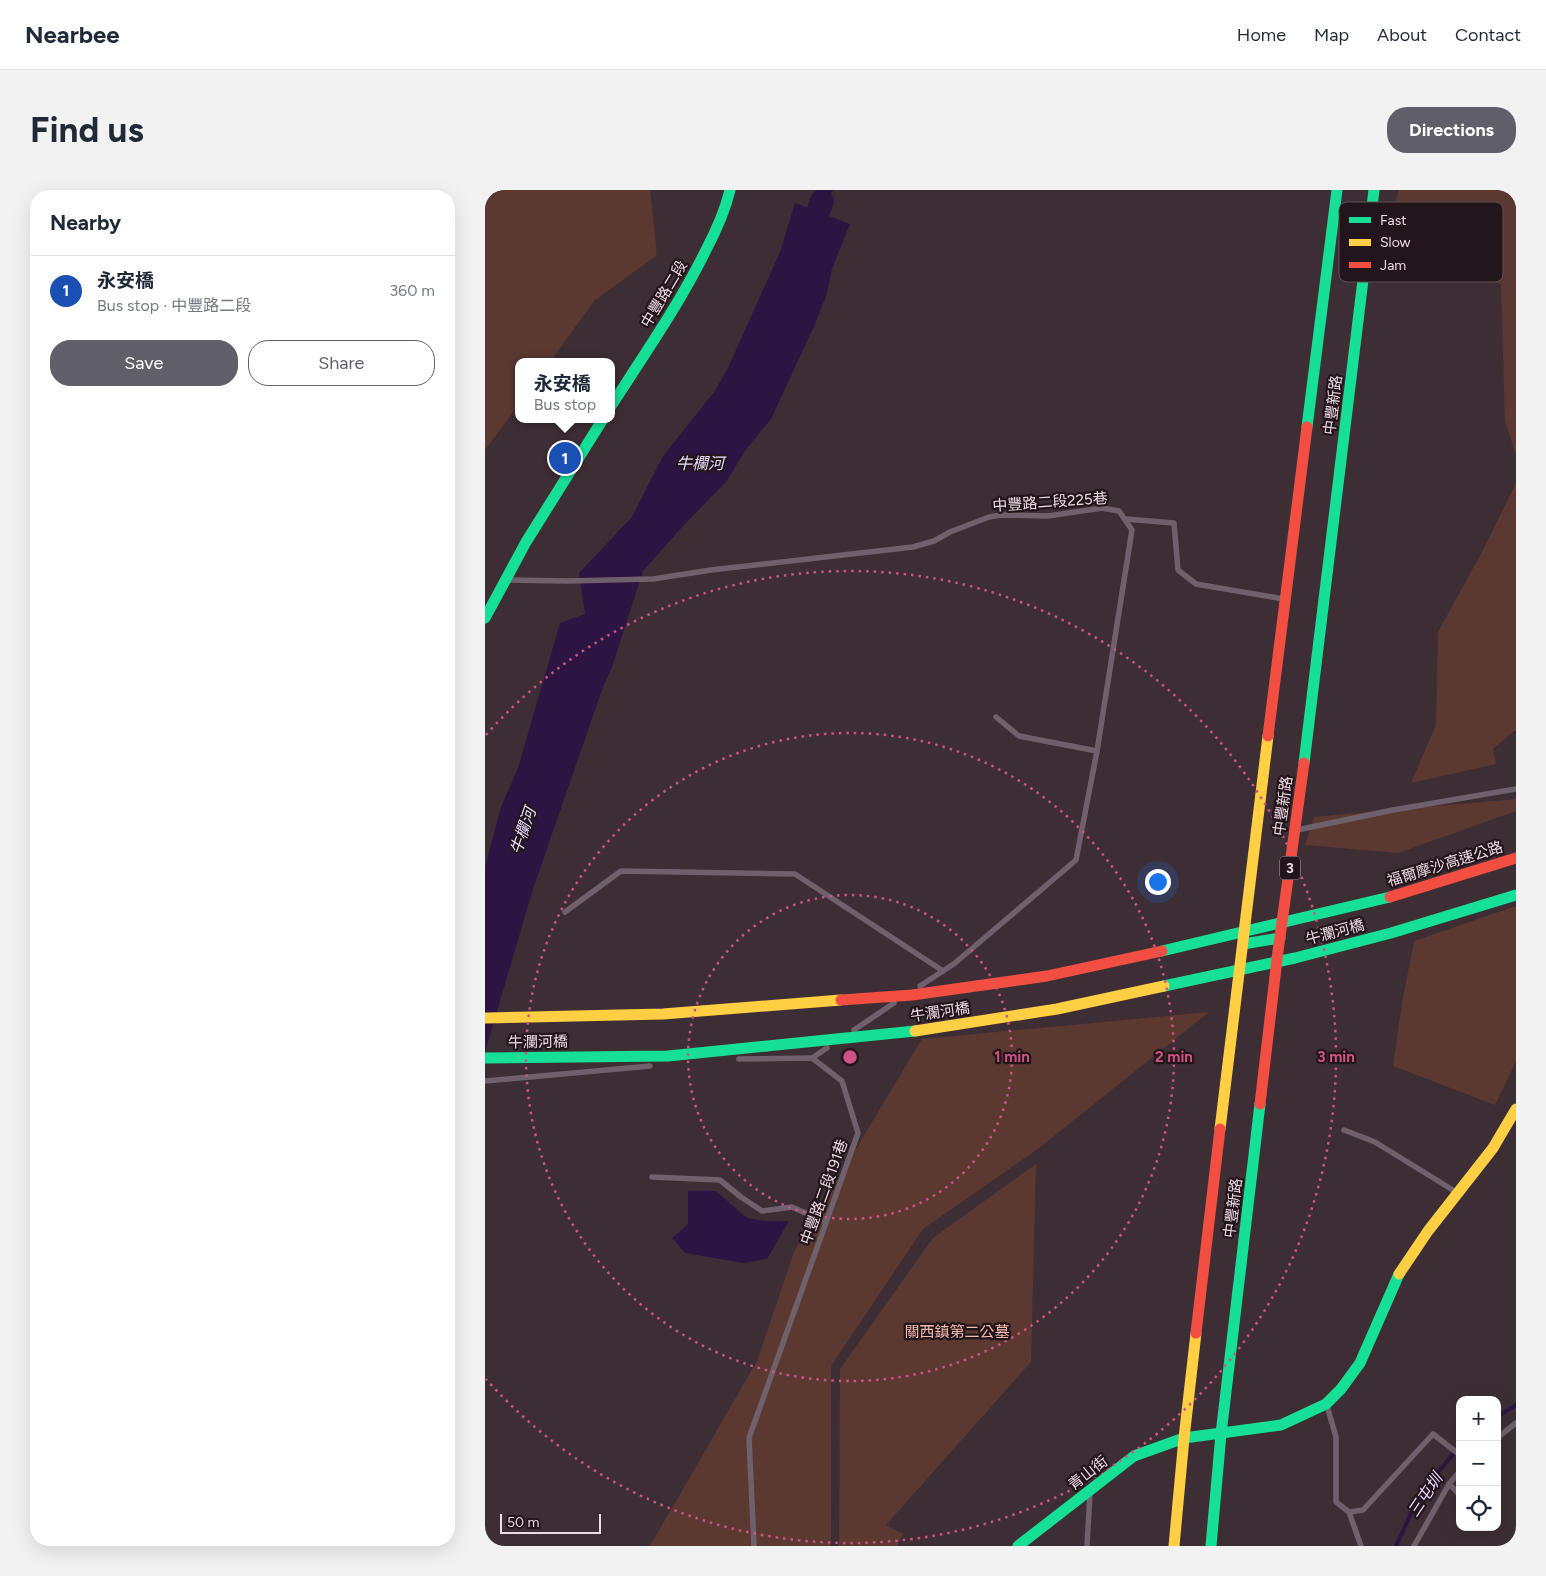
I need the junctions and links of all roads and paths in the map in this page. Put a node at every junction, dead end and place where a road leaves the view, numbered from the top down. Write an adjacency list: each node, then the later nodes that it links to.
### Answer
1 (730, 190): 4 (main road, 中豐路二段)
2 (1337, 190): 8 (main road, 中豐新路)
3 (1363, 282): 13 (main road, 中豐新路 / 3)
4 (615, 400)
5 (600, 423): 7 (main road)
6 (1126, 519): 7 (lane, 中豐路二段225巷); 8 (lane); 11 (lane, 中豐路二段225巷)
7 (503, 580): 9 (main road)
8 (1285, 599): 19 (main road, 中豐新路)
9 (485, 618)
10 (996, 717): 11 (lane)
11 (1097, 751): 20 (lane, 中豐路二段225巷)
12 (1516, 789): 13 (lane)
13 (1295, 830): 18 (main road, 中豐新路 / 3)
14 (1516, 858): 16 (main road, 福爾摩沙高速公路)
15 (1516, 895): 22 (main road, 牛瀾河橋)
16 (1382, 899): 21 (main road, 牛瀾河橋)
17 (565, 912): 20 (lane)
18 (1280, 938): 19 (main road); 34 (main road, 中豐新路 / 3)
19 (1243, 944): 36 (main road, 中豐新路)
20 (943, 971): 23 (lane, 中豐路二段225巷)
21 (485, 1018)
22 (485, 1058)
23 (812, 1058): 24 (lane); 31 (lane, 中豐路二段191巷)
24 (735, 1059)
25 (656, 1066): 26 (lane)
26 (486, 1083)
27 (1516, 1109): 30 (main road)
28 (1344, 1130): 30 (lane)
29 (653, 1177): 31 (lane)
30 (1458, 1193): 32 (main road)
31 (826, 1222): 43 (lane, 中豐路二段191巷)
32 (1326, 1404): 34 (main road, 青山街); 42 (lane)
33 (1516, 1423): 35 (lane)
34 (1221, 1434): 36 (main road, 青山街); 47 (main road, 中豐新路 / 3)
35 (1501, 1435)
36 (1184, 1438): 40 (main road, 青山街); 46 (main road, 中豐新路)
37 (1456, 1452): 42 (lane)
38 (1456, 1476): 39 (lane)
39 (1449, 1484): 41 (lane); 49 (lane)
40 (1090, 1490): 44 (main road, 青山街); 45 (lane)
41 (1456, 1491)
42 (1349, 1512): 48 (lane)
43 (755, 1546)
44 (1018, 1546)
45 (1087, 1546)
46 (1174, 1546)
47 (1211, 1546)
48 (1361, 1546)
49 (1414, 1546)

